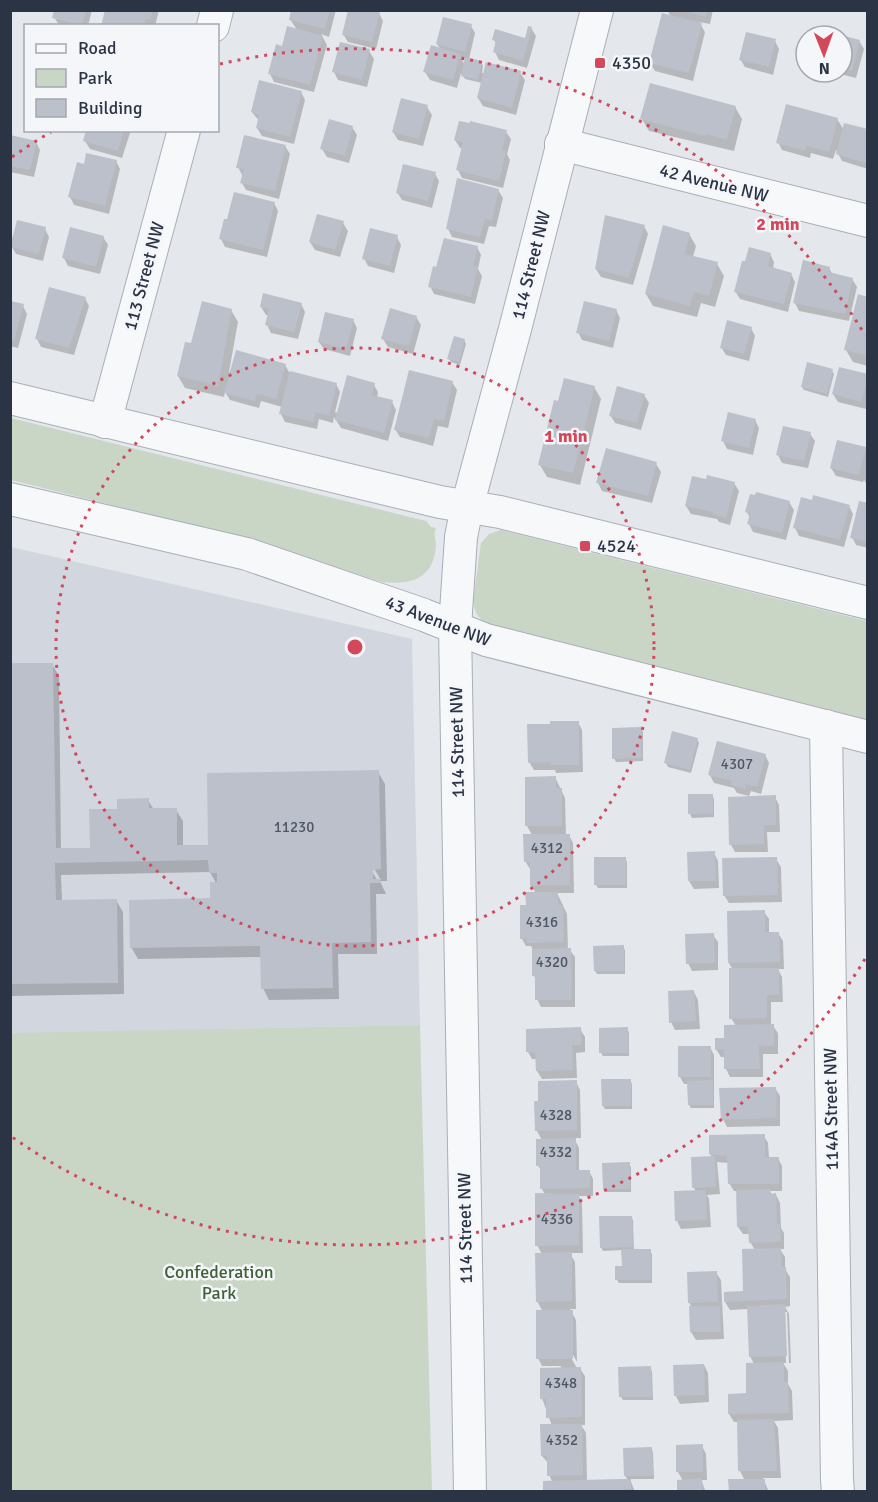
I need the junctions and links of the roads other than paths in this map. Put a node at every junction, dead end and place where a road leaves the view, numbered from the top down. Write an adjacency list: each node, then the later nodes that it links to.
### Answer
1 (597, 10): 3 (street, 114 Street NW)
2 (183, 132): 6 (street, 113 Street NW)
3 (561, 144): 4 (street, 42 Avenue NW); 8 (street, 114 Street NW)
4 (867, 221)
5 (10, 398): 6 (street)
6 (105, 422): 8 (street)
7 (10, 499): 10 (street, 43 Avenue NW)
8 (467, 507): 9 (street); 10 (street, 114 Street NW)
9 (867, 603)
10 (455, 627): 11 (street, 43 Avenue NW); 13 (street, 114 Street NW)
11 (826, 726): 12 (street, 43 Avenue NW); 14 (street, 114A Street NW)
12 (867, 737)
13 (470, 1491)
14 (838, 1491)

